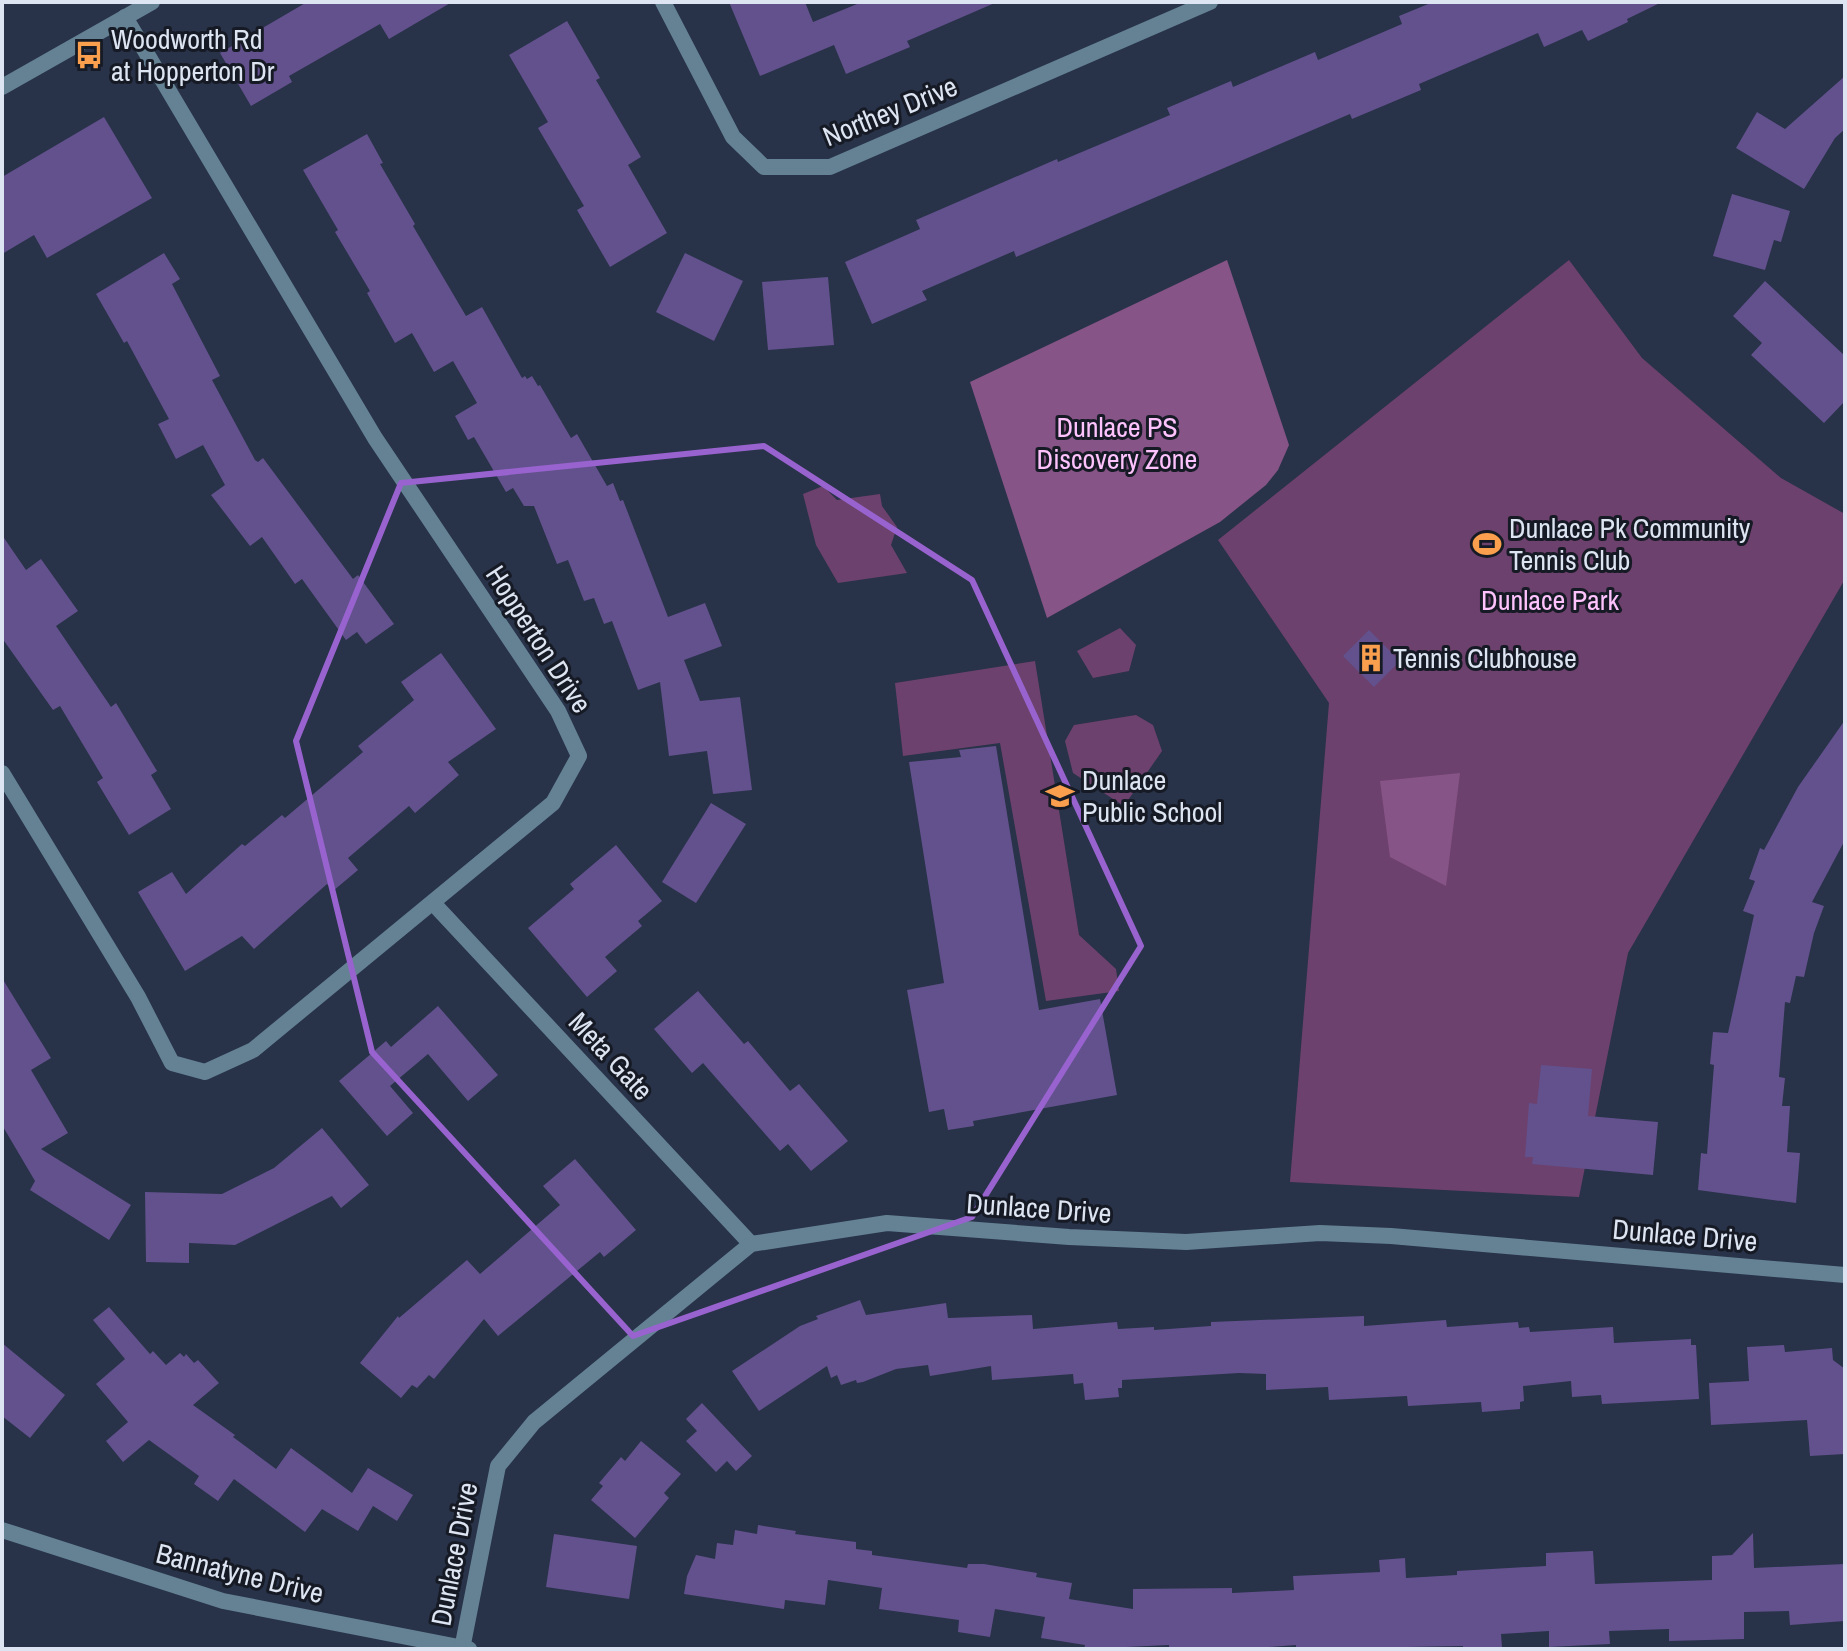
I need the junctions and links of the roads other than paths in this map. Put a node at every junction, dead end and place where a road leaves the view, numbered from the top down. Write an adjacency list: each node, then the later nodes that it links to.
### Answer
1 (152, 2): 4 (street)
2 (663, 2): 3 (street, Northey Drive)
3 (1210, 2)
4 (125, 17): 5 (street); 7 (street, Hopperton Drive)
5 (2, 87)
6 (2, 773): 7 (street, Hopperton Drive)
7 (433, 903): 8 (street, Meta Gate)
8 (751, 1244): 9 (street, Dunlace Drive); 11 (street, Dunlace Drive)
9 (1845, 1275)
10 (2, 1530): 11 (street, Bannatyne Drive)
11 (462, 1648): 12 (street, Bannatyne Drive)
12 (469, 1649)

